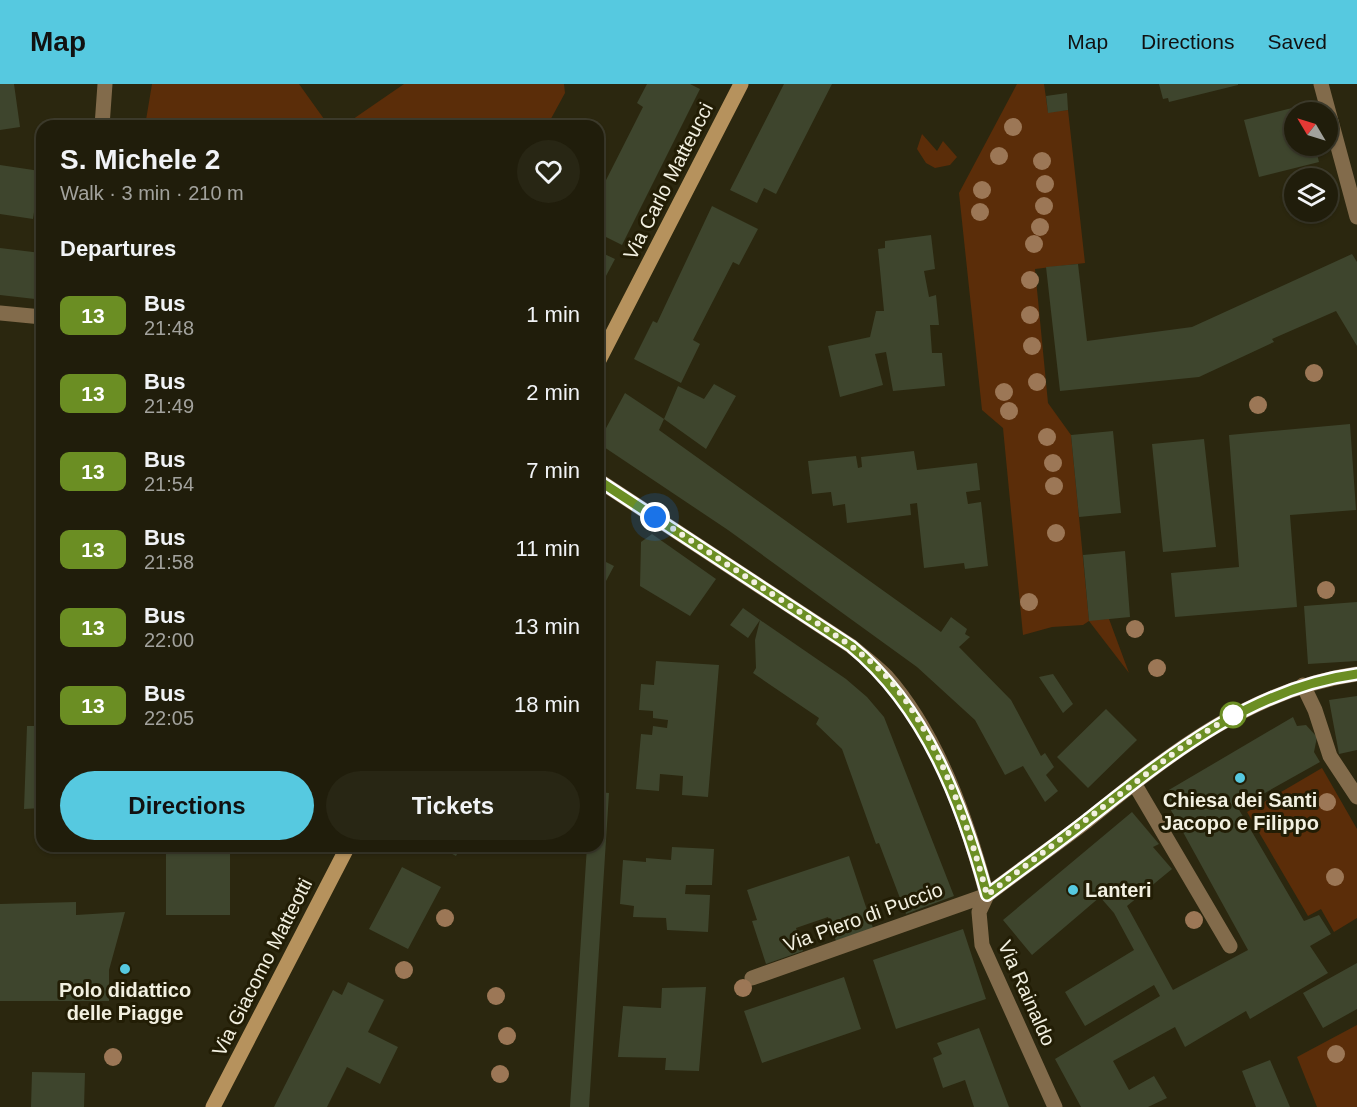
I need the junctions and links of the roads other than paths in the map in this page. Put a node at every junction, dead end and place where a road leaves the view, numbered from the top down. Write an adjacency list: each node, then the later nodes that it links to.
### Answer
1 (105, 84): 4 (street)
2 (741, 84): 9 (main road, Via Carlo Matteucci)
3 (1321, 84): 5 (street)
4 (102, 120)
5 (1351, 174): 6 (street)
6 (1357, 217)
7 (0, 313): 8 (street)
8 (36, 316)
9 (604, 350)
10 (604, 484): 16 (street)
11 (1357, 674): 12 (street, Via Piero di Puccio)
12 (1303, 685): 13 (street, Via Piero di Puccio); 14 (street)
13 (1134, 783): 16 (street, Via Piero di Puccio); 17 (street)
14 (1357, 797)
15 (345, 852): 19 (main road, Via Giacomo Matteotti)
16 (987, 895): 18 (street, Via Piero di Puccio); 20 (street, Via Rainaldo)
17 (1230, 946)
18 (752, 978)
19 (213, 1107)
20 (1055, 1107)

